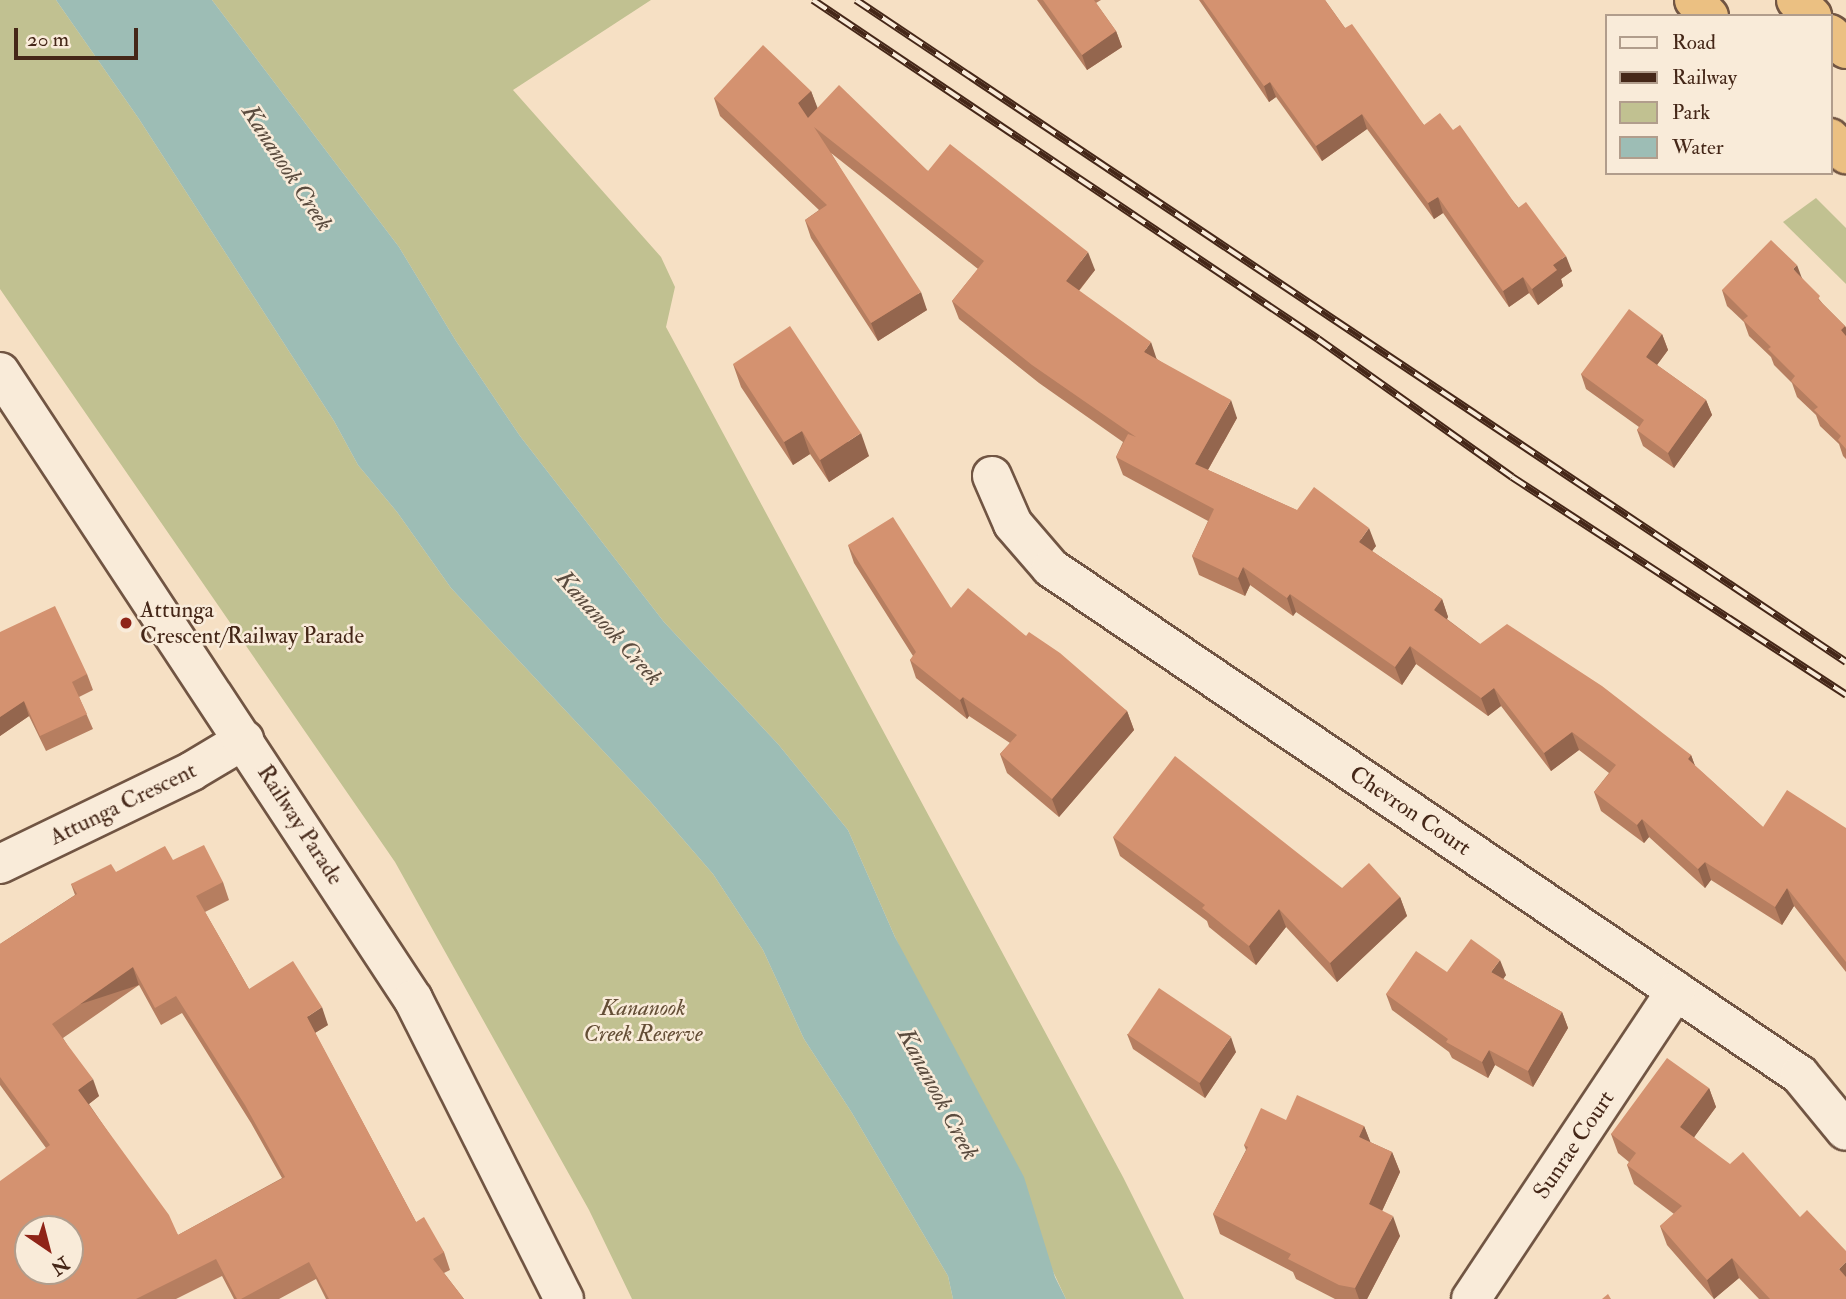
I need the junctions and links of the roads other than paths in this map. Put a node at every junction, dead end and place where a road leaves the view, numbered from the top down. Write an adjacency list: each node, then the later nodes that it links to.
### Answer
1 (1694, 0): 3 (highway)
2 (1796, 0): 4 (highway)
3 (1707, 14)
4 (1810, 14)
5 (1832, 36): 6 (highway)
6 (1846, 49)
7 (1832, 140): 8 (highway)
8 (1846, 154)
9 (0, 372): 11 (street, Railway Parade)
10 (992, 476): 13 (street, Chevron Court)
11 (244, 740): 12 (street, Attunga Crescent); 15 (street, Railway Parade)
12 (0, 864)
13 (1676, 991): 14 (street, Chevron Court); 16 (street, Sunrae Court)
14 (1846, 1131)
15 (564, 1299)
16 (1471, 1299)

